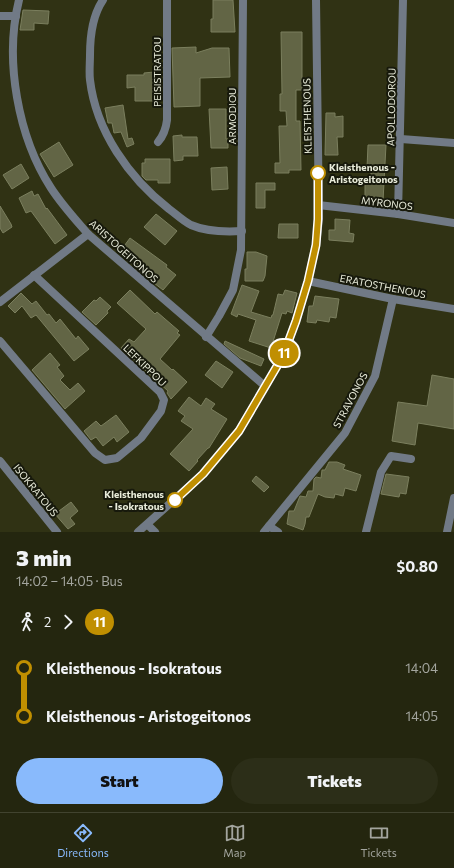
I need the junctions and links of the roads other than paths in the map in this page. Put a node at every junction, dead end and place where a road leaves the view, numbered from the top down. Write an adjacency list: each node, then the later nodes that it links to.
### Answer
1 (19, 0): 8 (street, ARISTOGEITONOS)
2 (103, 0): 15 (street)
3 (167, 0): 10 (street, PEISISTRATOU)
4 (243, 0): 15 (street, ARMODIOU)
5 (316, 0): 12 (street, KLEISTHENOUS)
6 (403, 0): 9 (street, APOLLODOROU)
7 (0, 16): 8 (street)
8 (16, 16): 16 (street, ARISTOGEITONOS)
9 (401, 139): 11 (street); 13 (street, APOLLODOROU)
10 (158, 142)
11 (454, 142)
12 (318, 205): 13 (street, MYRONOS); 18 (street, KLEISTHENOUS)
13 (398, 214): 14 (street, MYRONOS)
14 (454, 223)
15 (242, 231): 22 (street, ARMODIOU)
16 (88, 234): 17 (street); 22 (street, ARISTOGEITONOS)
17 (34, 275): 20 (street); 23 (street, LEFKIPPOU)
18 (308, 281): 19 (street, ERATOSTHENOUS); 24 (street, KLEISTHENOUS)
19 (393, 299): 21 (street, ERATOSTHENOUS); 29 (street, STRAVONOS)
20 (0, 302)
21 (454, 309)
22 (206, 337): 24 (street, ARISTOGEITONOS)
23 (0, 341)
24 (265, 386): 28 (street, KLEISTHENOUS)
25 (411, 459): 34 (street)
26 (0, 461): 30 (street, ISOKRATOUS)
27 (454, 498): 35 (street)
28 (148, 525): 31 (street, KLEISTHENOUS); 32 (street)
29 (266, 529): 33 (street)
30 (57, 532)
31 (138, 532)
32 (155, 532)
33 (278, 532)
34 (366, 532)
35 (447, 532)

